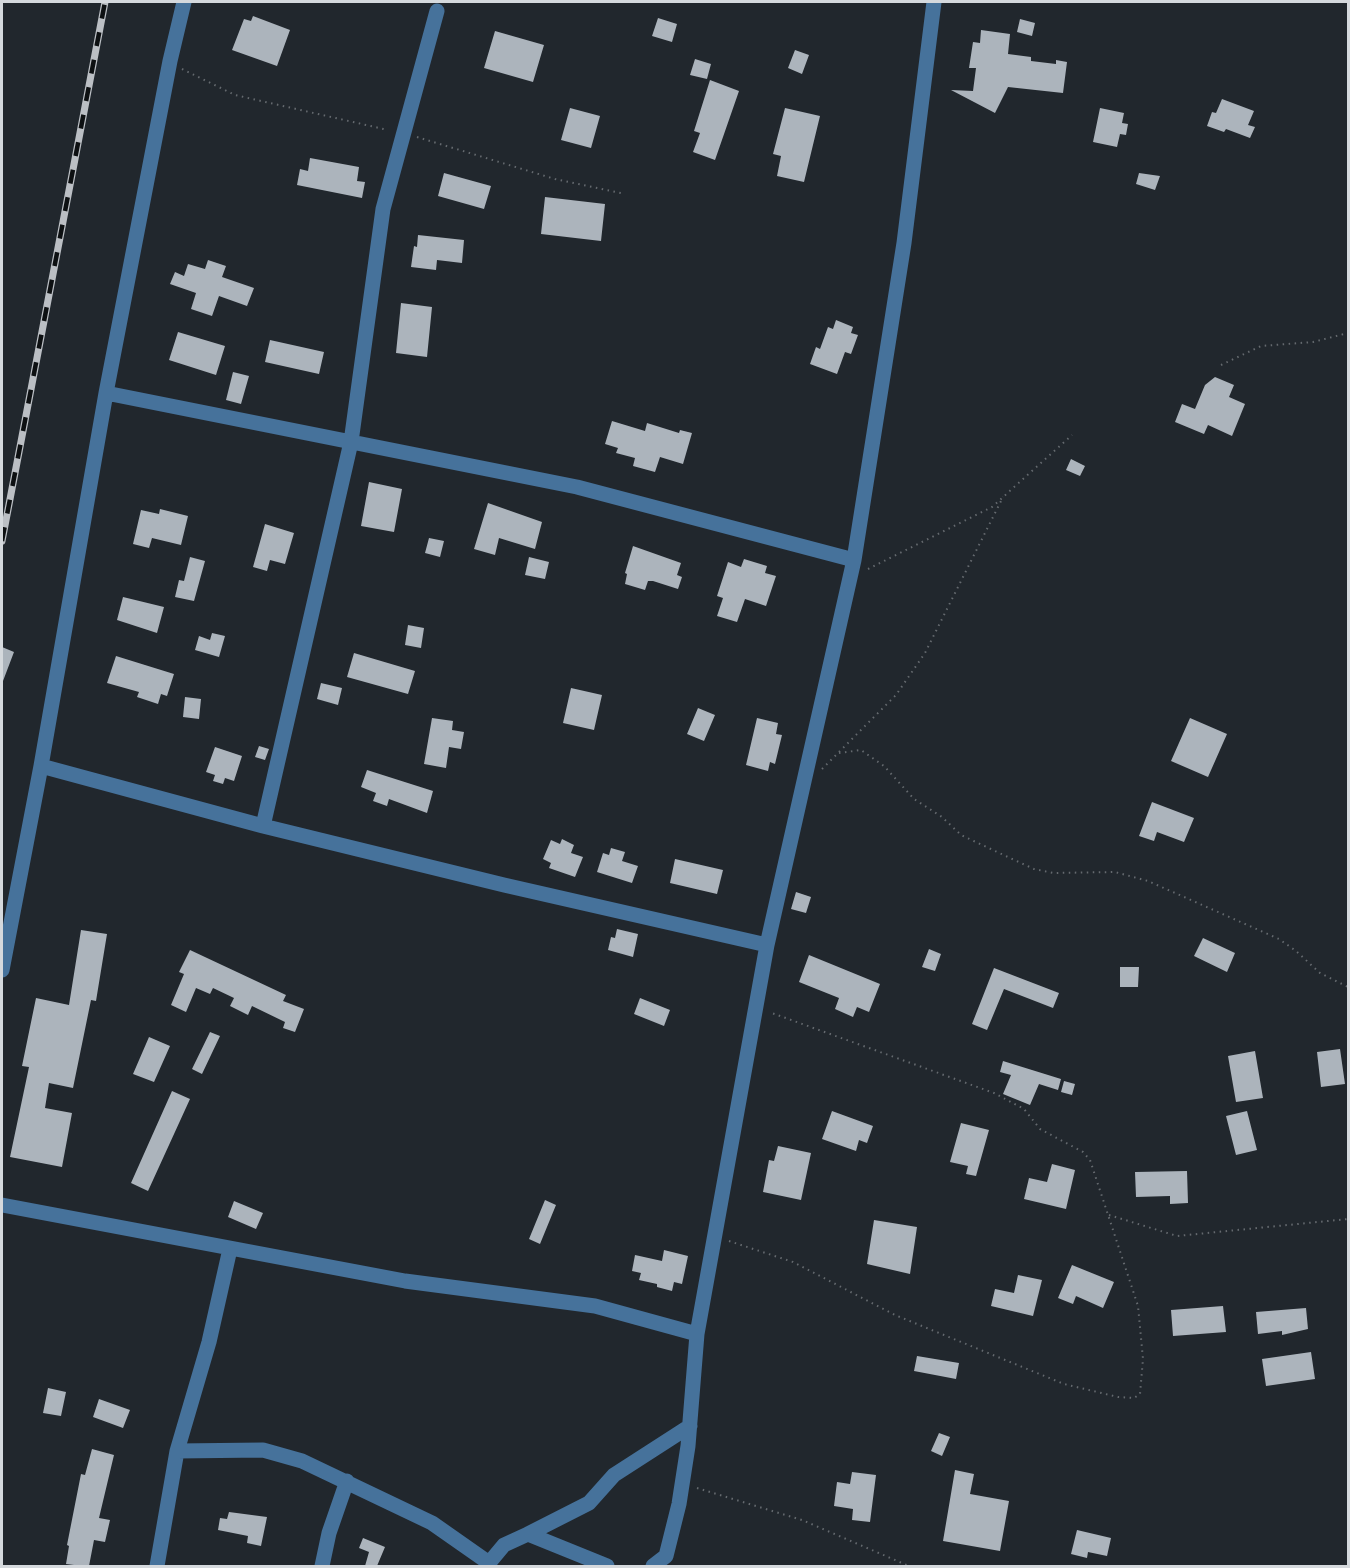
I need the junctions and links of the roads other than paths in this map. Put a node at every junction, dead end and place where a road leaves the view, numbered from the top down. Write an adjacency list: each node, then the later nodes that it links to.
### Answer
1 (184, 2): 4 (street)
2 (934, 2): 6 (street)
3 (437, 11): 5 (street)
4 (106, 393): 5 (street); 7 (street)
5 (351, 442): 6 (street); 8 (street)
6 (854, 560): 9 (street)
7 (42, 766): 8 (street); 10 (street)
8 (263, 826): 9 (street)
9 (767, 945): 13 (street)
10 (2, 970)
11 (2, 1205): 12 (street)
12 (230, 1249): 13 (street); 15 (street)
13 (697, 1334): 14 (street)
14 (690, 1426): 17 (street); 22 (street)
15 (177, 1451): 16 (street); 19 (street)
16 (347, 1481): 18 (street); 20 (street)
17 (528, 1534): 18 (street); 21 (street)
18 (488, 1565)
19 (157, 1566)
20 (322, 1566)
21 (608, 1566)
22 (653, 1566)

